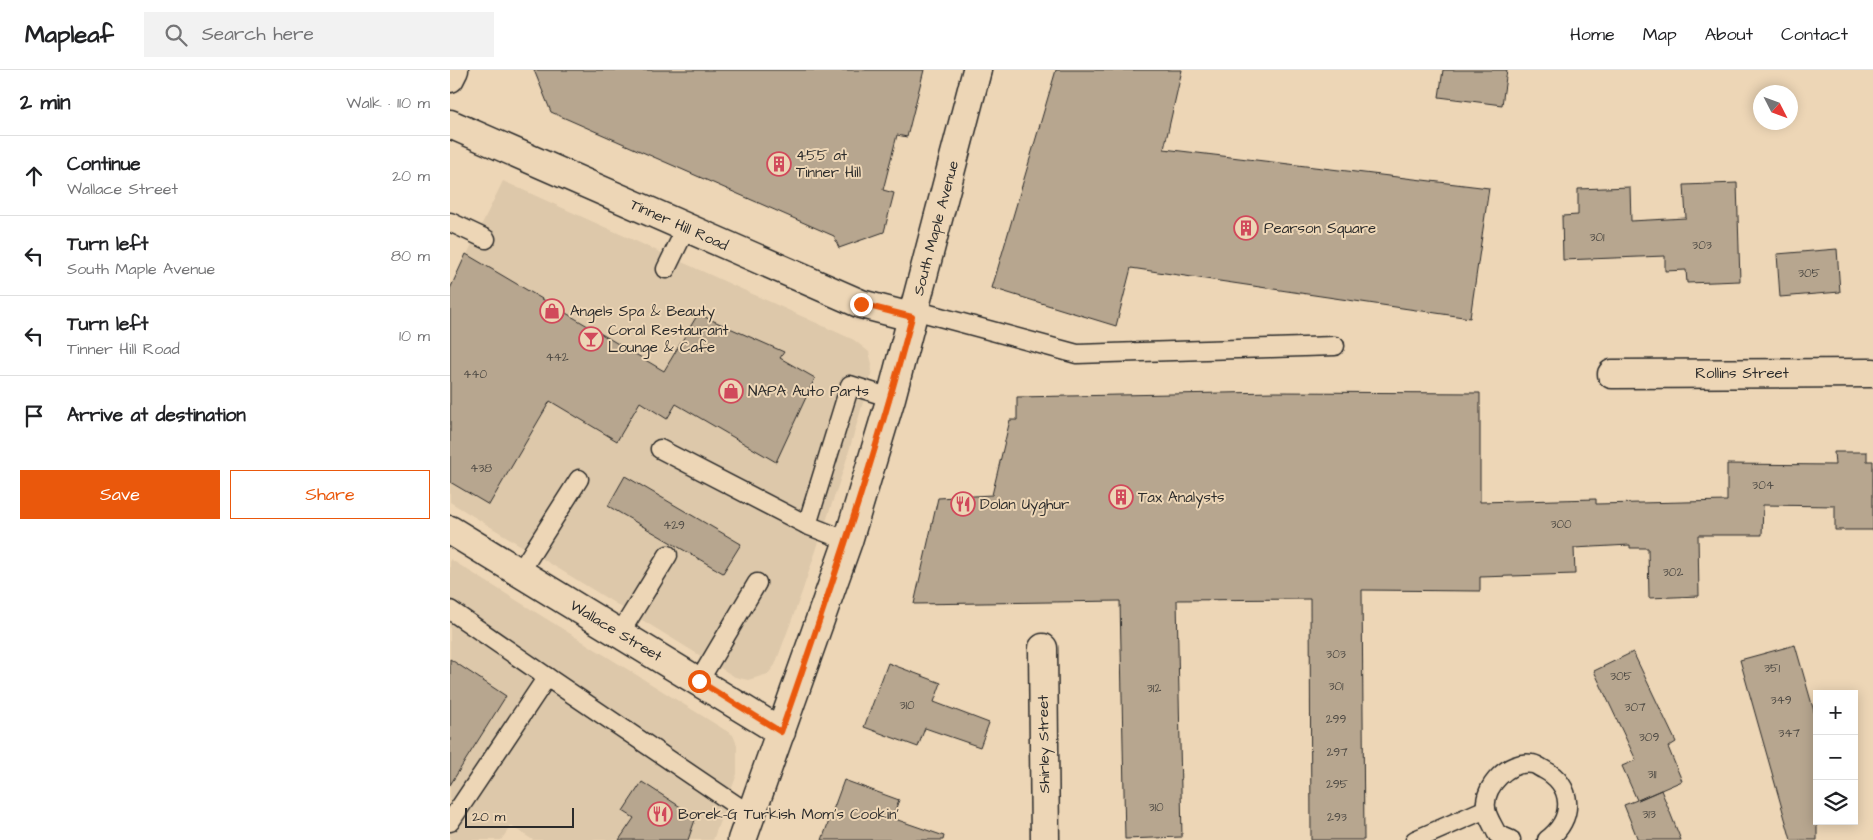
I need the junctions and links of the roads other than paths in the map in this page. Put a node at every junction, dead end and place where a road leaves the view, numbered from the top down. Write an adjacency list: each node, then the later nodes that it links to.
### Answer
1 (454, 70): 3 (street)
2 (977, 70): 9 (street, South Maple Avenue)
3 (450, 78)
4 (450, 124): 6 (street, Tinner Hill Road)
5 (450, 222): 7 (lane)
6 (686, 228): 8 (lane); 9 (street, Tinner Hill Road)
7 (486, 239)
8 (666, 269)
9 (913, 314): 10 (lane); 13 (street, South Maple Avenue)
10 (1334, 346)
11 (1873, 373): 12 (street, Rollins Street)
12 (1612, 374)
13 (891, 398): 16 (lane); 18 (street, South Maple Avenue)
14 (660, 449): 16 (lane)
15 (579, 479): 20 (lane)
16 (807, 524): 18 (lane)
17 (450, 530): 20 (street, Wallace Street)
18 (848, 541): 27 (street, South Maple Avenue)
19 (668, 555): 23 (lane)
20 (520, 572): 23 (street, Wallace Street)
21 (758, 583): 26 (lane)
22 (450, 610): 25 (lane)
23 (620, 632): 26 (street, Wallace Street)
24 (1043, 648): 31 (street, Shirley Street)
25 (547, 677): 29 (lane); 30 (lane)
26 (699, 681): 27 (street, Wallace Street)
27 (781, 732): 30 (street, South Maple Avenue)
28 (1486, 809): 32 (lane); 33 (lane); 34 (lane)
29 (450, 822)
30 (747, 828)
31 (1045, 840)
32 (1415, 840)
33 (1511, 840)
34 (1547, 840)

